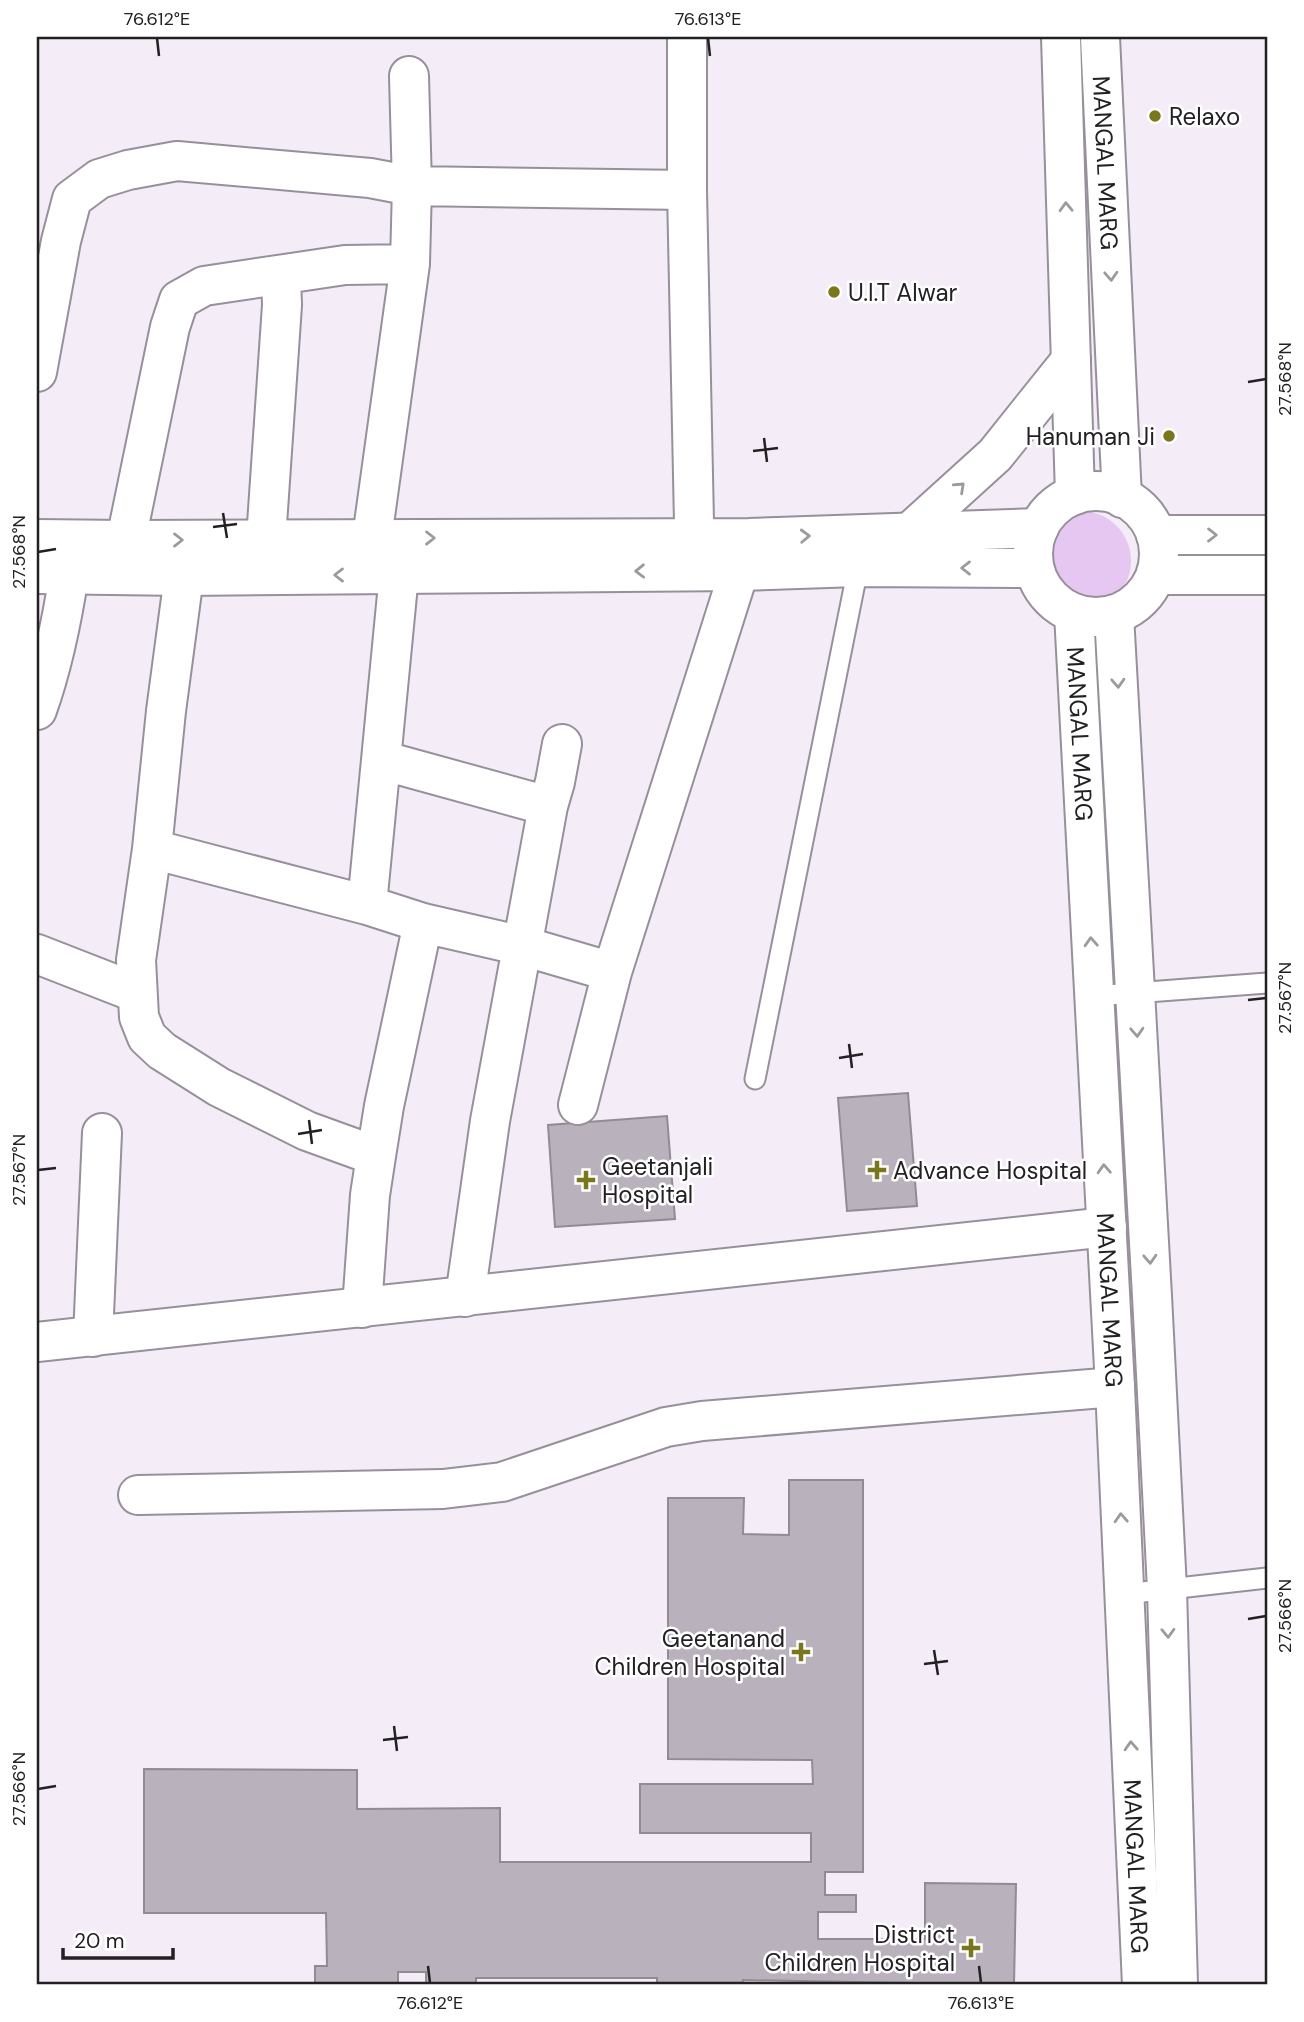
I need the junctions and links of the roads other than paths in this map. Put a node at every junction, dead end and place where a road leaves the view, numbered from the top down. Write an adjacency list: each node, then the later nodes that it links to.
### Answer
1 (687, 37): 6 (street)
2 (1061, 37): 10 (street, MANGAL MARG, one-way to 2)
3 (1100, 37): 13 (street, MANGAL MARG, one-way to 13)
4 (409, 76): 5 (street)
5 (412, 187): 6 (street); 7 (street); 8 (street)
6 (687, 190): 23 (street)
7 (49, 239): 11 (street)
8 (410, 264): 9 (street); 18 (street)
9 (281, 275): 20 (street); 21 (street)
10 (1071, 360): 12 (street, MANGAL MARG); 15 (street, one-way to 10)
11 (37, 372)
12 (1075, 495): 13 (street); 14 (street)
13 (1122, 498): 16 (street)
14 (1039, 527): 15 (street); 25 (street)
15 (909, 533): 22 (street)
16 (1156, 535): 17 (street, one-way to 17); 28 (street)
17 (1267, 535)
18 (372, 538): 20 (street); 23 (street, one-way to 23)
19 (37, 539): 21 (street)
20 (266, 539): 21 (street, one-way to 20)
21 (126, 540)
22 (861, 551): 24 (street); 25 (street, one-way to 22); 47 (lane)
23 (694, 554): 24 (street); 27 (street, one-way to 27)
24 (745, 554): 42 (street)
25 (1034, 568): 31 (street)
26 (53, 574): 30 (street); 33 (street)
27 (400, 574): 30 (street, one-way to 30); 35 (street)
28 (1156, 575): 29 (street); 32 (street)
29 (1267, 575)
30 (184, 576): 37 (street)
31 (1074, 613): 32 (street); 46 (street, MANGAL MARG, one-way to 31)
32 (1114, 615): 45 (street, MANGAL MARG, one-way to 45)
33 (37, 710)
34 (562, 744): 36 (street)
35 (382, 760): 36 (street); 38 (street)
36 (548, 806): 40 (street)
37 (152, 849): 38 (street); 44 (street)
38 (367, 905): 39 (street)
39 (423, 923): 40 (street); 50 (street)
40 (523, 946): 42 (street); 52 (street)
41 (37, 954): 44 (street)
42 (612, 972): 48 (street)
43 (1267, 983): 45 (lane)
44 (136, 993): 50 (street)
45 (1135, 993): 46 (lane); 59 (street, MANGAL MARG, one-way to 59)
46 (1094, 996): 51 (street, MANGAL MARG, one-way to 46)
47 (755, 1079)
48 (578, 1105)
49 (102, 1133): 54 (street)
50 (376, 1156): 53 (street)
51 (1107, 1227): 52 (street); 56 (street, MANGAL MARG)
52 (465, 1297): 53 (street)
53 (362, 1308): 54 (street)
54 (93, 1337): 55 (street)
55 (37, 1342)
56 (1115, 1387): 57 (street); 60 (street, MANGAL MARG, one-way to 56)
57 (138, 1495)
58 (1267, 1578): 59 (lane)
59 (1167, 1589): 60 (lane); 62 (street, MANGAL MARG, one-way to 62)
60 (1125, 1594): 61 (street, MANGAL MARG, one-way to 60)
61 (1142, 1985)
62 (1178, 1985)

